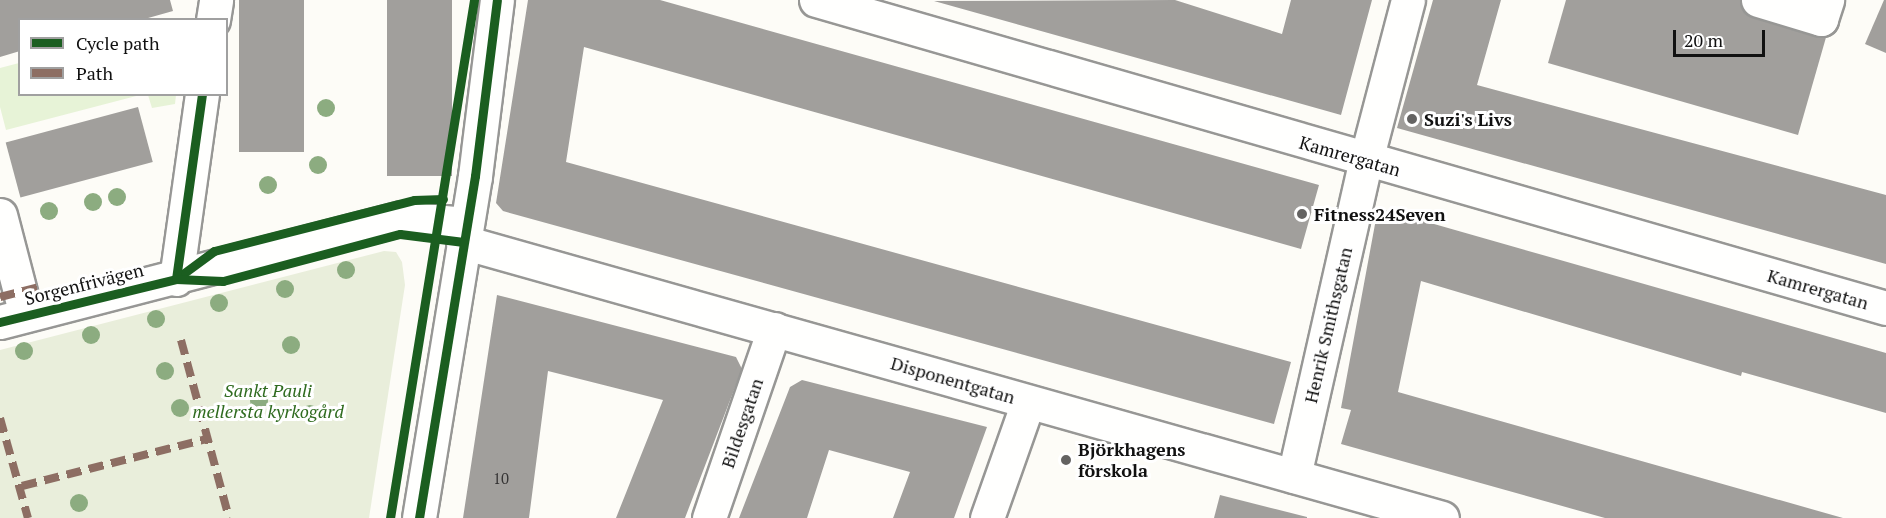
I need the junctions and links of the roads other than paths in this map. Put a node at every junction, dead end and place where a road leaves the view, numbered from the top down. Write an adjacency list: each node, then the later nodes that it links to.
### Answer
1 (216, 0): 7 (street)
2 (497, 0): 11 (street)
3 (816, 0): 9 (street, Kamrergatan)
4 (1408, 0): 9 (street, Henrik Smithsgatan)
5 (1758, 0): 6 (street)
6 (1827, 0)
7 (213, 18)
8 (201, 96): 12 (street)
9 (1366, 160): 13 (street, Kamrergatan); 17 (street, Henrik Smithsgatan)
10 (0, 215): 14 (street)
11 (464, 233): 12 (street, Sorgenfrivägen); 15 (street, Disponentgatan); 18 (street)
12 (176, 279): 14 (street, Sorgenfrivägen)
13 (1886, 308)
14 (13, 318)
15 (774, 329): 16 (street, Disponentgatan); 19 (street, Bildesgatan)
16 (1028, 402): 17 (street, Disponentgatan); 20 (street)
17 (1294, 476): 21 (street, Disponentgatan)
18 (419, 518)
19 (709, 518)
20 (987, 518)
21 (1441, 518)

